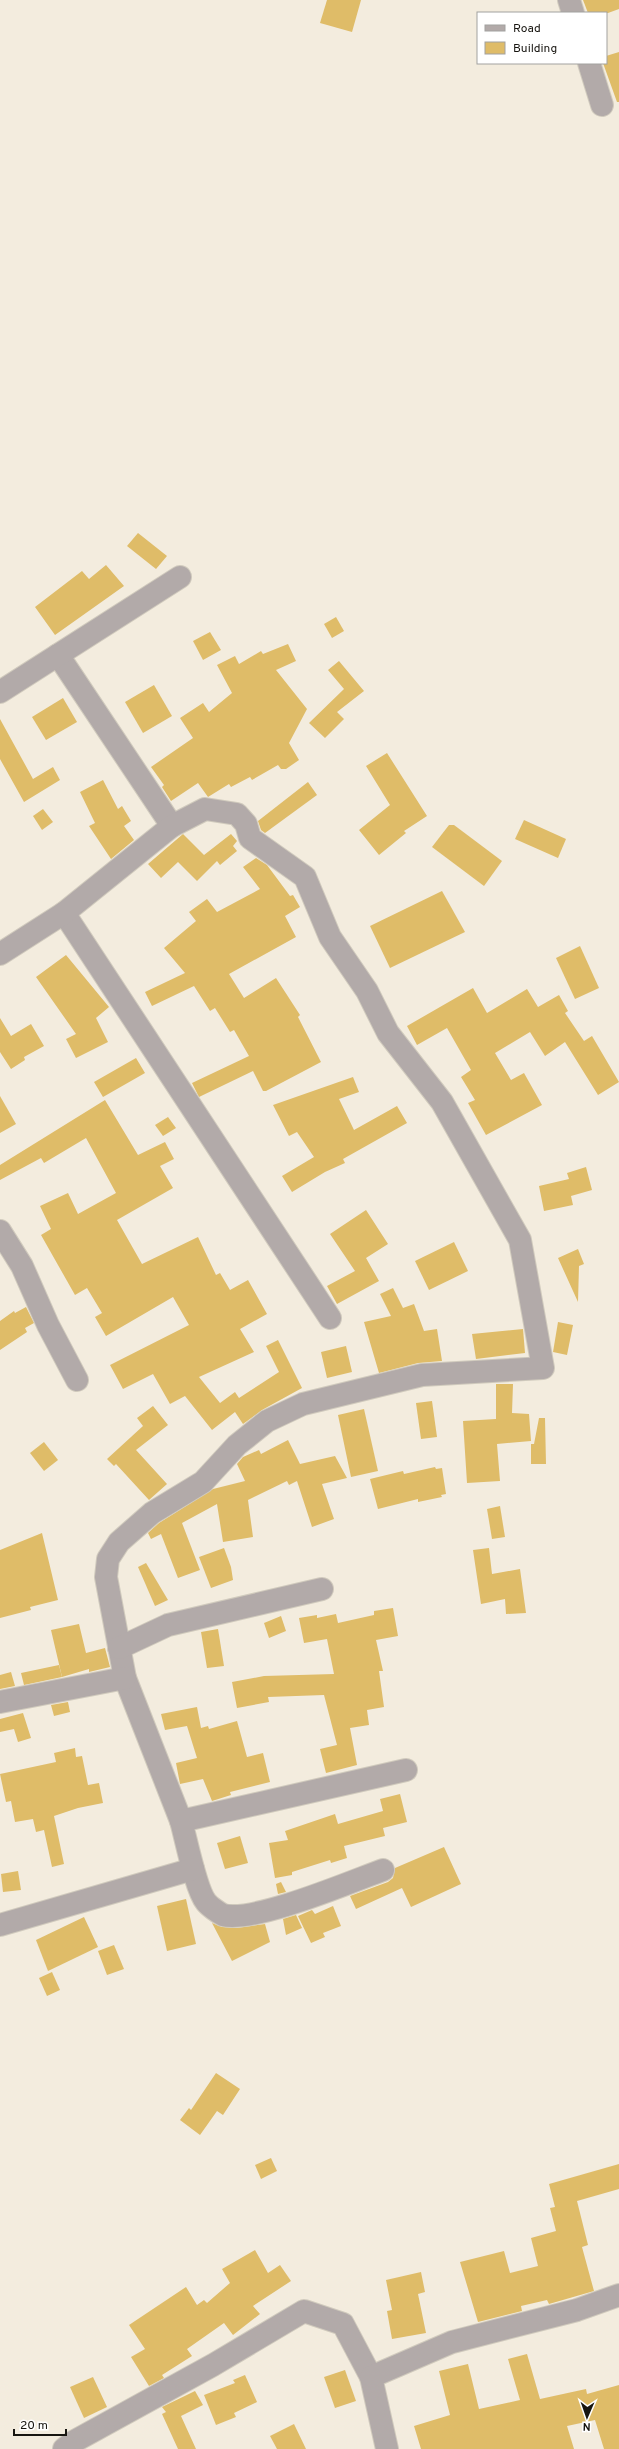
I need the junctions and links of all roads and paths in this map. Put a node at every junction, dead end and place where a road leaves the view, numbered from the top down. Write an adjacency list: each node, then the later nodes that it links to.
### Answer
1 (569, 0): 2 (street)
2 (573, 12)
3 (588, 64): 4 (street)
4 (602, 105)
5 (180, 577): 6 (street)
6 (58, 655): 7 (street); 8 (street)
7 (3, 683)
8 (172, 826): 9 (street); 15 (street)
9 (64, 913): 10 (street); 12 (street)
10 (0, 954)
11 (0, 1231): 13 (street)
12 (330, 1318)
13 (77, 1380)
14 (322, 1589): 15 (street)
15 (118, 1648): 16 (street)
16 (125, 1678): 17 (street); 19 (street)
17 (0, 1702)
18 (406, 1770): 19 (street)
19 (181, 1821): 20 (street)
20 (193, 1869): 21 (street); 22 (street)
21 (383, 1870)
22 (0, 1925)
23 (619, 2295): 24 (street)
24 (371, 2377): 25 (street); 26 (street)
25 (64, 2449)
26 (387, 2449)

